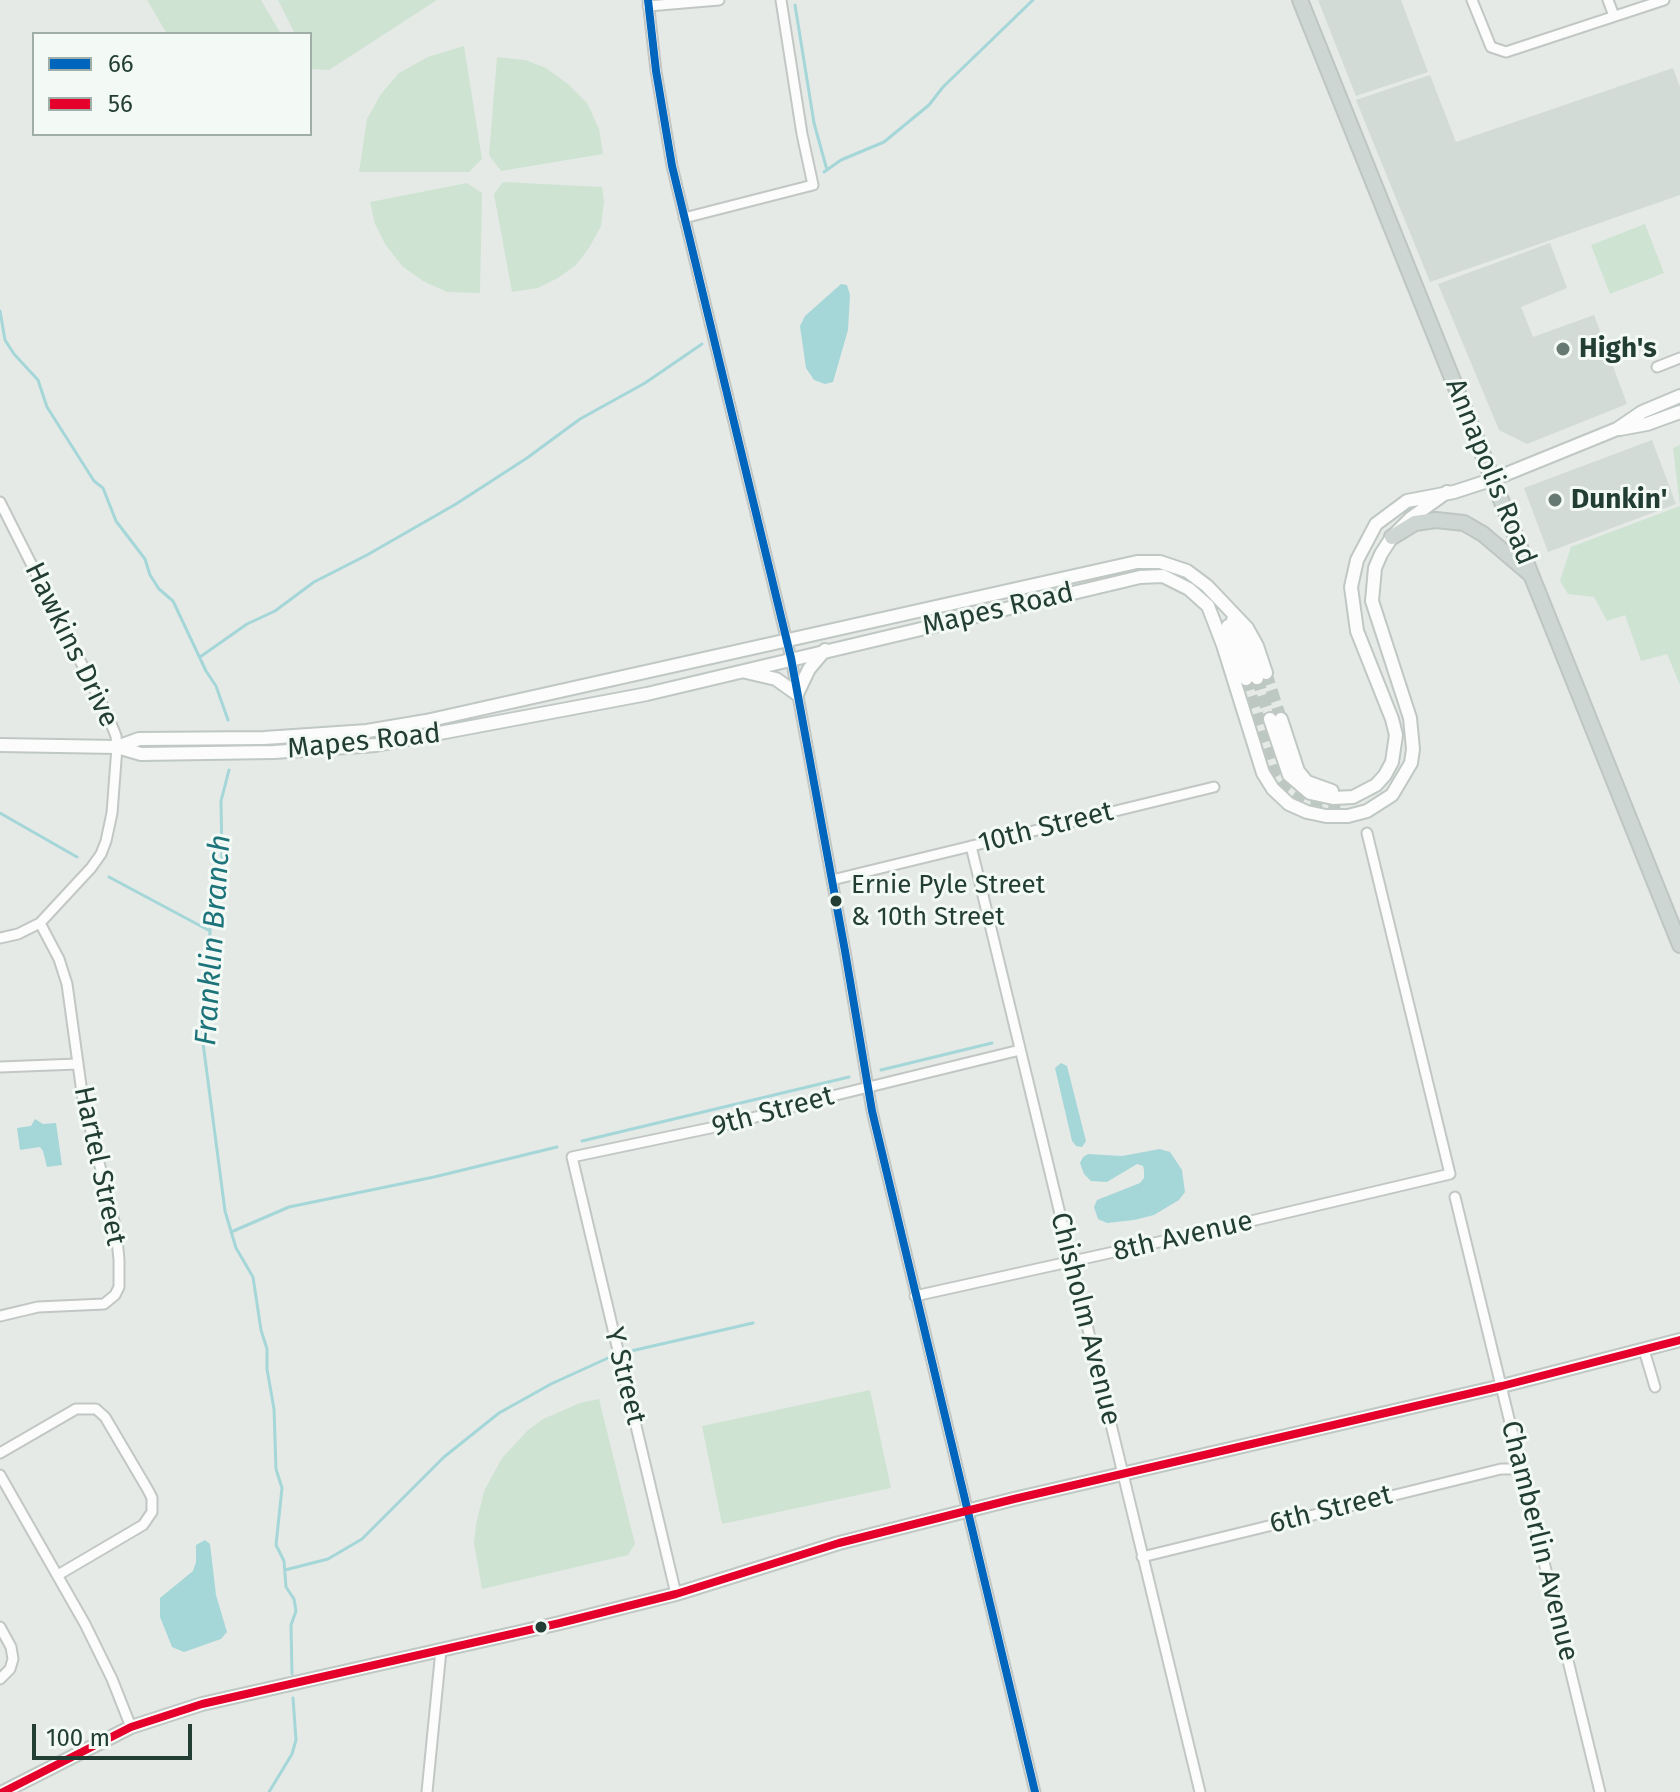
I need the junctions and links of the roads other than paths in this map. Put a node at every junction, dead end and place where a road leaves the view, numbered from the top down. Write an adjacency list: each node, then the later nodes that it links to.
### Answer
1 (719, 0): 7 (street)
2 (781, 0): 9 (street)
3 (1300, 0): 15 (main road, Annapolis Road)
4 (1472, 0): 8 (street)
5 (1608, 0): 8 (street)
6 (1662, 0): 8 (street)
7 (648, 3): 9 (street)
8 (1614, 16)
9 (684, 218): 21 (street)
10 (1680, 358): 11 (street)
11 (1657, 367)
12 (1680, 396): 14 (street)
13 (1680, 412): 14 (street)
14 (1617, 429): 15 (street, Mapes Road)
15 (1494, 479): 16 (street, Mapes Road); 19 (main road, Annapolis Road)
16 (1447, 492): 18 (street, Mapes Road); 26 (street, Mapes Road)
17 (0, 502): 28 (street, Hawkins Drive)
18 (1392, 537): 19 (main road); 22 (street, Mapes Road)
19 (1532, 576): 35 (main road, Annapolis Road)
20 (1224, 603): 20 (street, Mapes Road); 21 (street, Mapes Road)
21 (787, 642): 23 (street); 28 (street, Mapes Road)
22 (825, 650): 23 (street, Mapes Road); 25 (street)
23 (791, 658): 24 (street, Mapes Road); 25 (street)
24 (739, 671): 25 (street); 28 (street, Mapes Road)
25 (797, 694): 32 (street)
26 (1275, 719)
27 (0, 745): 28 (street, Mapes Road)
28 (117, 747): 33 (street)
29 (1214, 787): 31 (street, 10th Street)
30 (1367, 833): 42 (street, 8th Avenue)
31 (971, 846): 32 (street, 10th Street); 36 (street, Chisholm Avenue)
32 (832, 880): 39 (street)
33 (40, 923): 34 (street); 37 (street, Hartel Street)
34 (0, 938)
35 (1680, 945)
36 (1020, 1050): 39 (street, 9th Street); 42 (street, Chisholm Avenue)
37 (77, 1064): 38 (street); 44 (street, Hartel Street)
38 (0, 1067)
39 (868, 1087): 40 (street, 9th Street); 43 (street)
40 (572, 1157): 56 (street, Y Street)
41 (1455, 1197): 47 (street, Chamberlin Avenue)
42 (1071, 1263): 43 (street, 8th Avenue); 52 (street, Chisholm Avenue)
43 (915, 1296): 53 (street)
44 (0, 1316)
45 (1680, 1340): 46 (street)
46 (1644, 1350): 47 (street); 48 (street)
47 (1502, 1386): 50 (street, Chamberlin Avenue); 52 (street)
48 (1655, 1387)
49 (0, 1453): 55 (street)
50 (1520, 1469): 54 (street, 6th Street); 65 (street, Chamberlin Avenue)
51 (0, 1475): 55 (street)
52 (1123, 1475): 53 (street); 54 (street, Chisholm Avenue)
53 (968, 1511): 56 (street); 63 (street)
54 (1142, 1557): 64 (street, Chisholm Avenue)
55 (58, 1575): 60 (street)
56 (676, 1594): 58 (street)
57 (0, 1627): 59 (street)
58 (441, 1650): 60 (street); 62 (street)
59 (0, 1679)
60 (131, 1727): 61 (street)
61 (3, 1792)
62 (427, 1792)
63 (1035, 1792)
64 (1200, 1792)
65 (1600, 1792)

